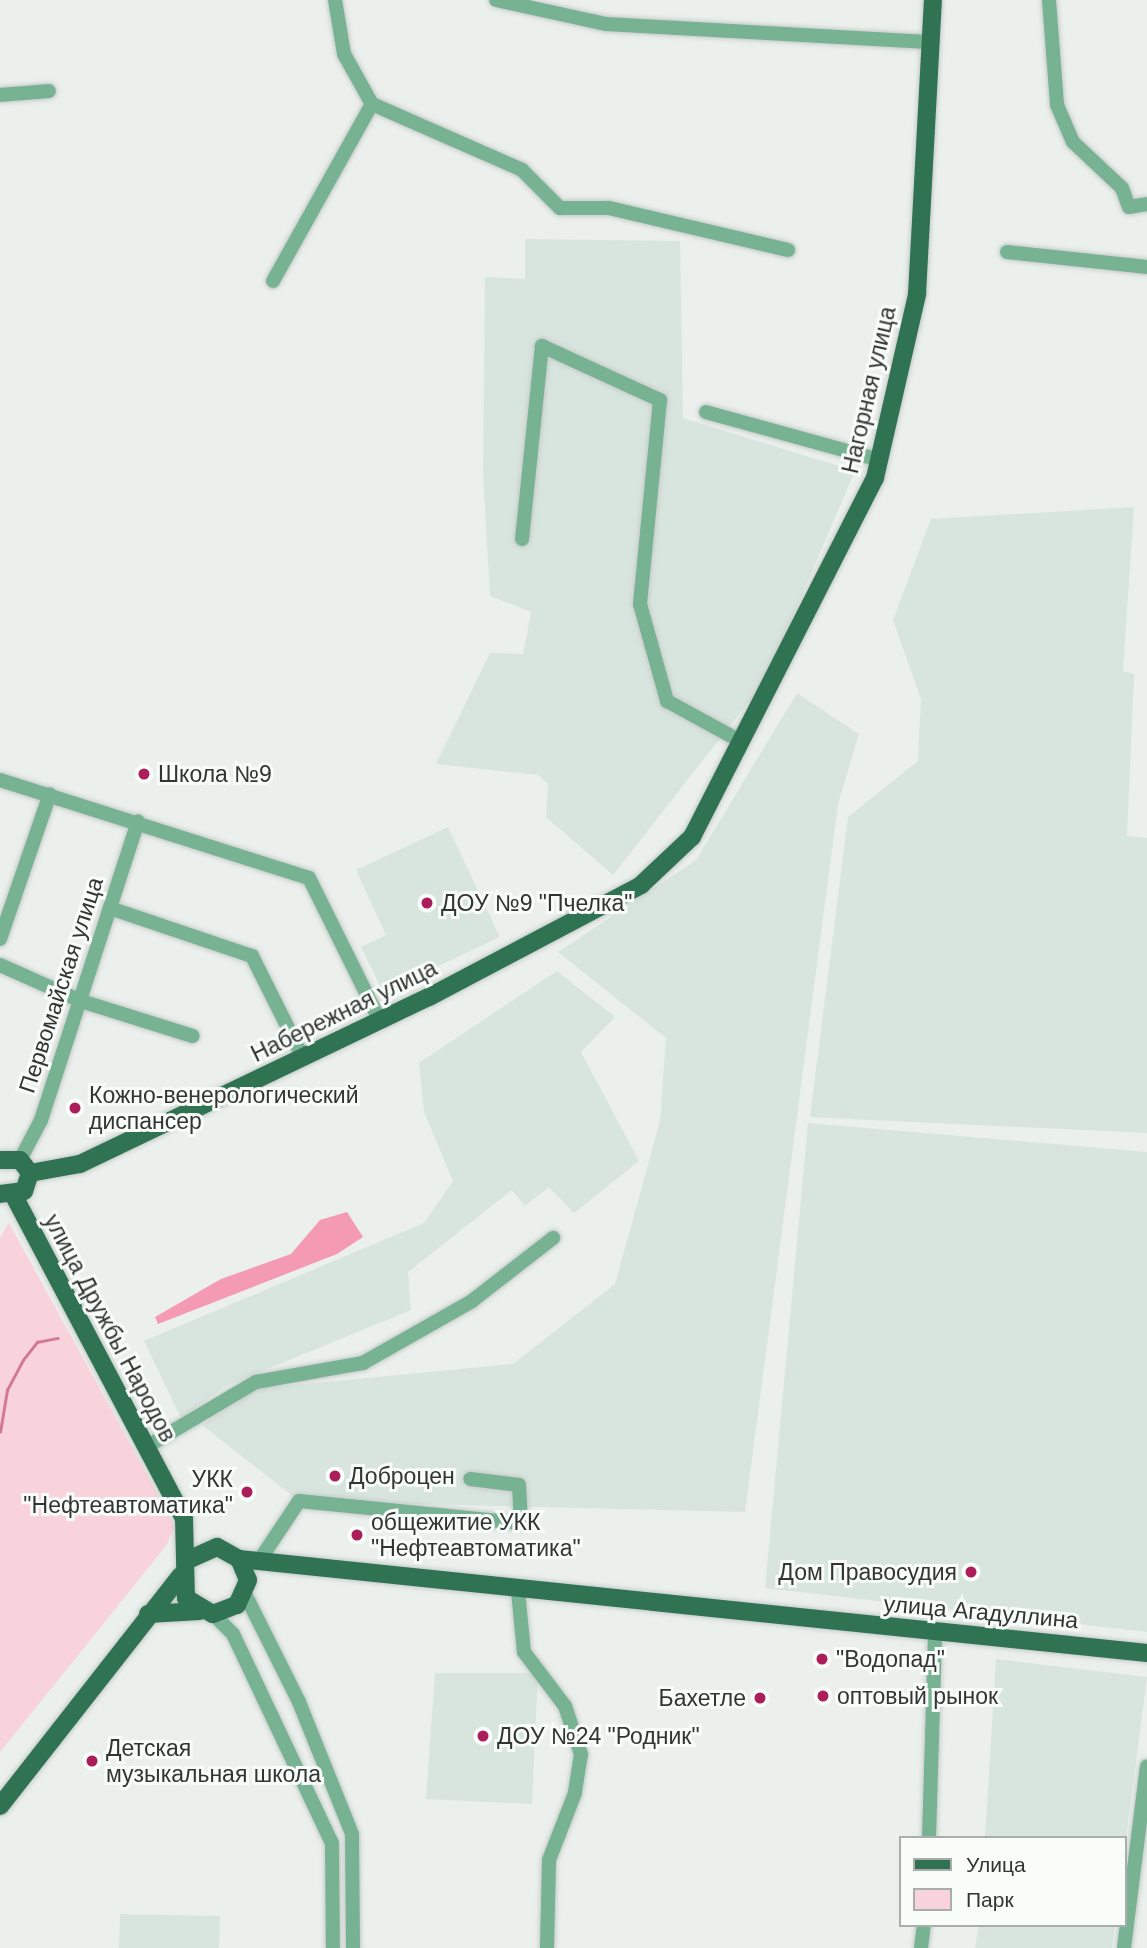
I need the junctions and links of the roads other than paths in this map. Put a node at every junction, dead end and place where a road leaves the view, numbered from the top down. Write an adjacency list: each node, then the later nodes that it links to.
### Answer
1 (335, 0): 8 (street)
2 (496, 0): 5 (street)
3 (933, 0): 5 (main road, Нагорная улица)
4 (1049, 0): 9 (street)
5 (933, 42): 15 (main road, Нагорная улица)
6 (49, 91): 7 (street)
7 (0, 95)
8 (372, 103): 10 (street); 13 (street)
9 (1147, 204)
10 (788, 250)
11 (1007, 252): 12 (street)
12 (1147, 267)
13 (273, 281)
14 (706, 412): 15 (street)
15 (880, 460): 17 (main road, Нагорная улица)
16 (522, 538): 17 (street)
17 (742, 742): 21 (main road, Нагорная улица)
18 (0, 780): 19 (street)
19 (50, 794): 20 (street); 23 (street)
20 (138, 821): 22 (street, Первомайская улица); 26 (street)
21 (667, 864): 26 (main road, Набережная улица)
22 (110, 908): 25 (street, Первомайская улица); 28 (street)
23 (0, 939)
24 (0, 965): 25 (street)
25 (81, 1001): 27 (street); 29 (street, Первомайская улица)
26 (380, 1021): 28 (main road, Набережная улица)
27 (193, 1037)
28 (303, 1058): 29 (main road, Набережная улица)
29 (11, 1160): 30 (main road)
30 (4, 1196): 32 (main road, улица Дружбы Народов)
31 (553, 1238): 32 (street)
32 (146, 1447): 34 (main road, улица Дружбы Народов)
33 (470, 1479): 37 (street)
34 (184, 1518): 35 (main road); 39 (main road)
35 (218, 1547): 36 (main road); 39 (main road)
36 (240, 1559): 37 (main road, улица Агадуллина); 40 (main road)
37 (259, 1561): 38 (main road, улица Агадуллина)
38 (309, 1563): 40 (main road); 41 (main road, улица Агадуллина)
39 (184, 1567): 42 (main road); 43 (main road)
40 (246, 1587): 42 (main road); 51 (street)
41 (518, 1591): 44 (main road, улица Агадуллина); 52 (street)
42 (207, 1613): 43 (main road); 50 (street)
43 (148, 1614): 47 (main road)
44 (935, 1633): 45 (main road, улица Агадуллина); 48 (street)
45 (1147, 1653)
46 (1147, 1766): 54 (street)
47 (0, 1806)
48 (929, 1836)
49 (924, 1927): 53 (street)
50 (333, 1948)
51 (353, 1948)
52 (547, 1948)
53 (921, 1948)
54 (1124, 1948)

